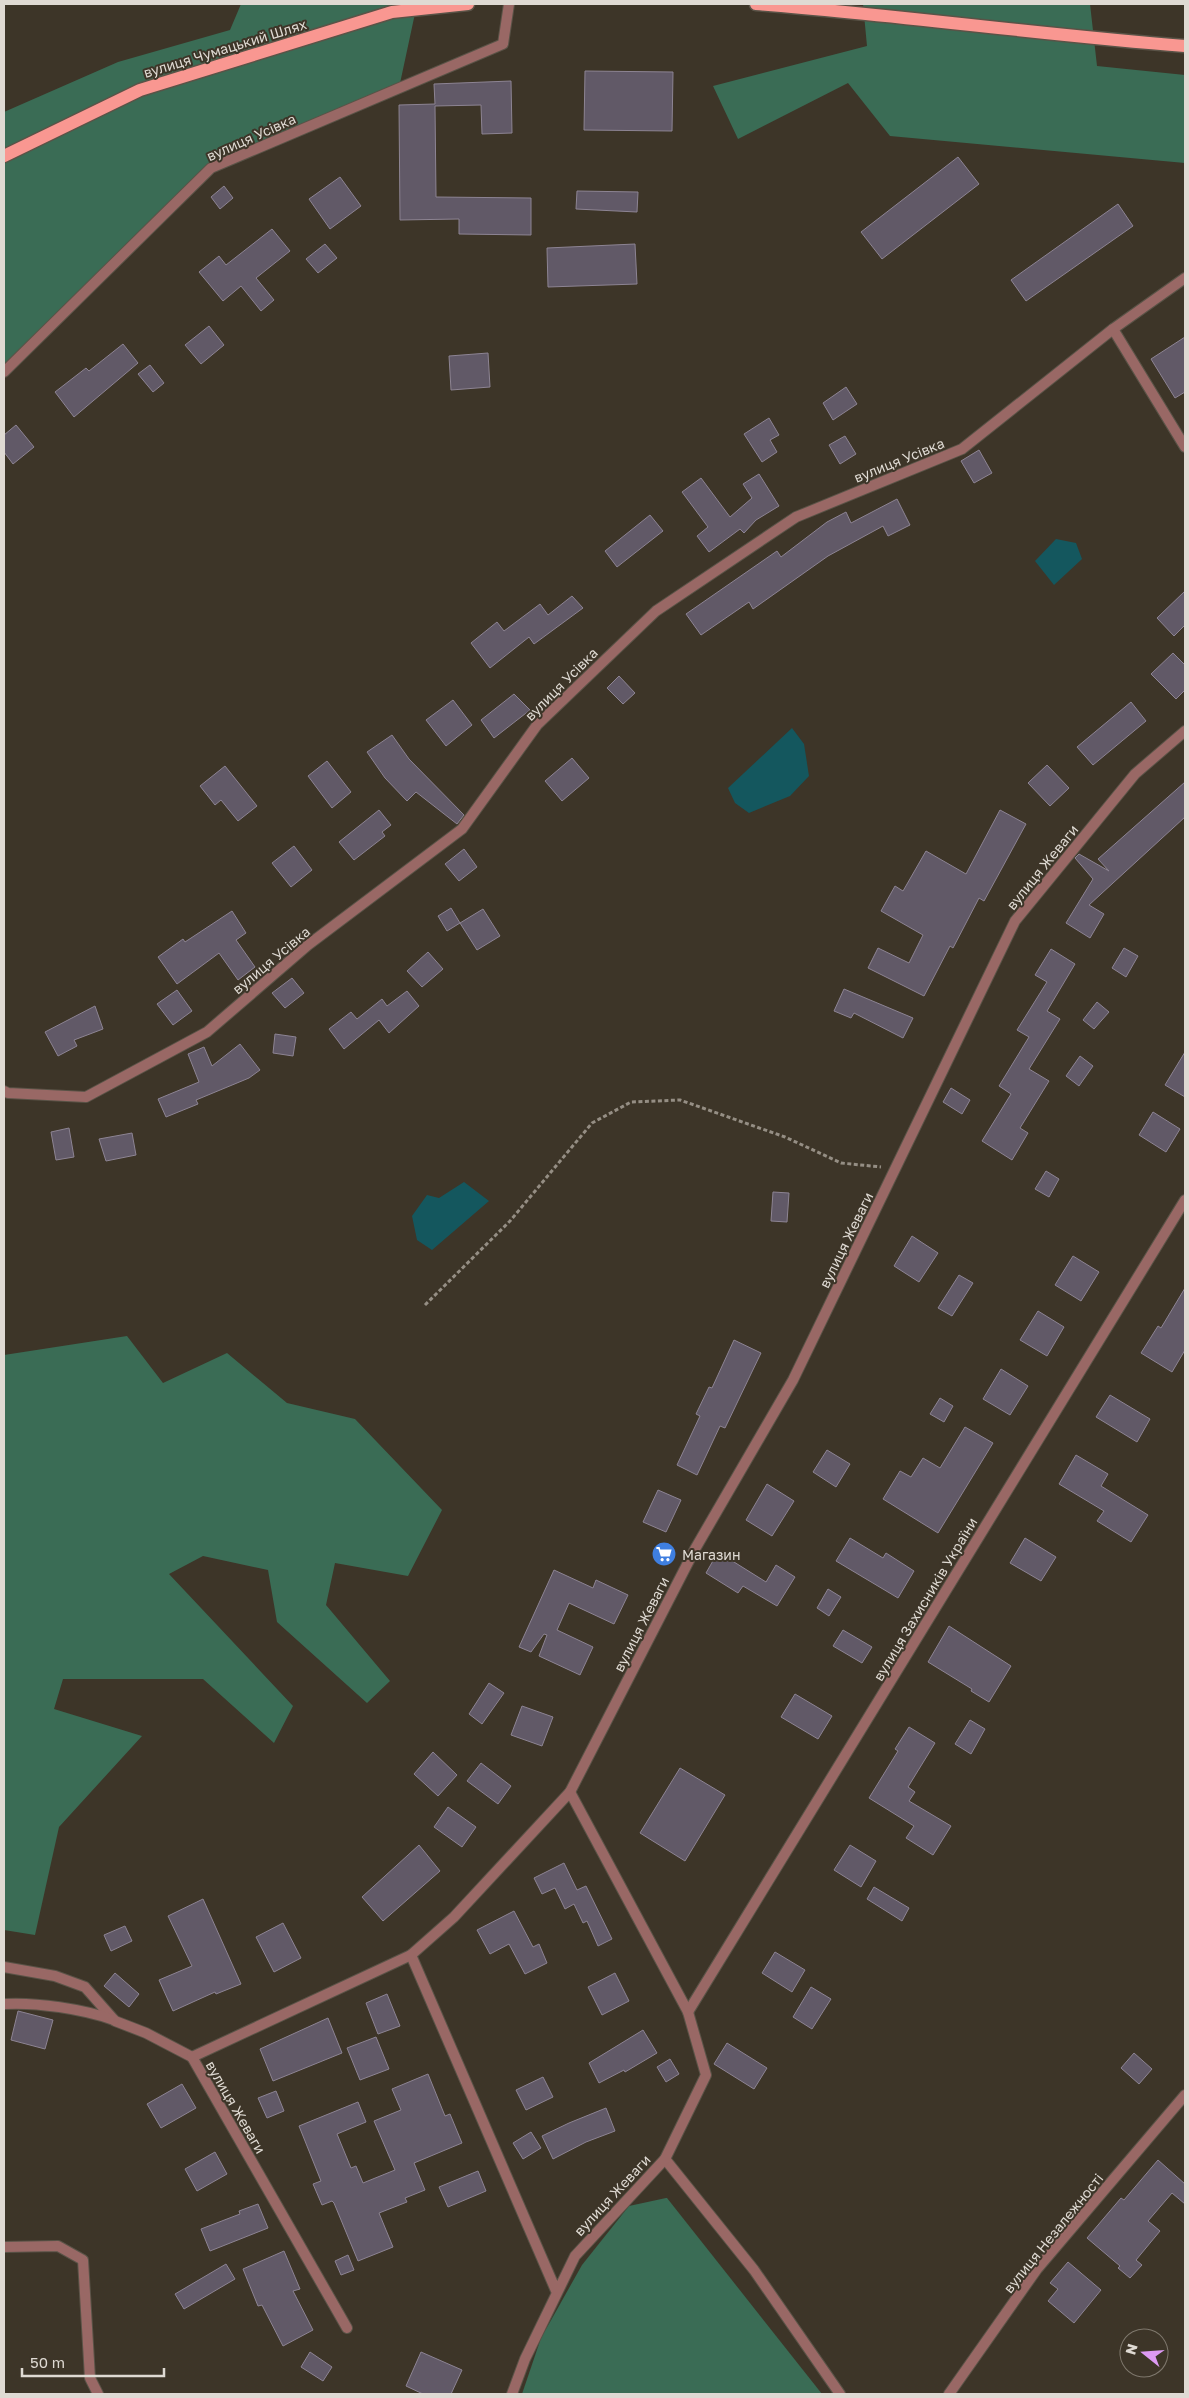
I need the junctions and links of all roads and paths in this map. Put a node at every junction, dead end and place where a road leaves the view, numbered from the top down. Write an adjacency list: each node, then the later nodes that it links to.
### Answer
1 (468, 4): 5 (main road, вулиця Чумацький Шлях)
2 (509, 4): 8 (street, вулиця Усівка)
3 (756, 4): 4 (main road)
4 (1185, 46)
5 (4, 156)
6 (1185, 278): 7 (street, вулиця Усівка)
7 (1114, 329): 9 (street); 11 (street, вулиця Усівка)
8 (4, 372)
9 (1185, 447)
10 (1185, 731): 12 (street, вулиця Жеваги)
11 (4, 1091)
12 (896, 1169): 14 (path); 15 (street, вулиця Жеваги)
13 (1185, 1200): 19 (street, вулиця Захисників України)
14 (425, 1305)
15 (570, 1792): 16 (street, вулиця Жеваги); 19 (street, вулиця Жеваги)
16 (411, 1955): 21 (street, вулиця Жеваги); 25 (street)
17 (4, 1967): 20 (street)
18 (4, 2004): 20 (street)
19 (688, 2012): 23 (street, вулиця Жеваги)
20 (115, 2021): 21 (street)
21 (192, 2058): 26 (street, вулиця Жеваги)
22 (1185, 2095): 30 (street, вулиця Незалежності)
23 (664, 2159): 25 (street, вулиця Жеваги); 29 (street)
24 (4, 2247): 27 (street)
25 (557, 2293): 28 (street, вулиця Жеваги)
26 (347, 2328)
27 (98, 2394)
28 (512, 2394)
29 (840, 2394)
30 (949, 2394)

